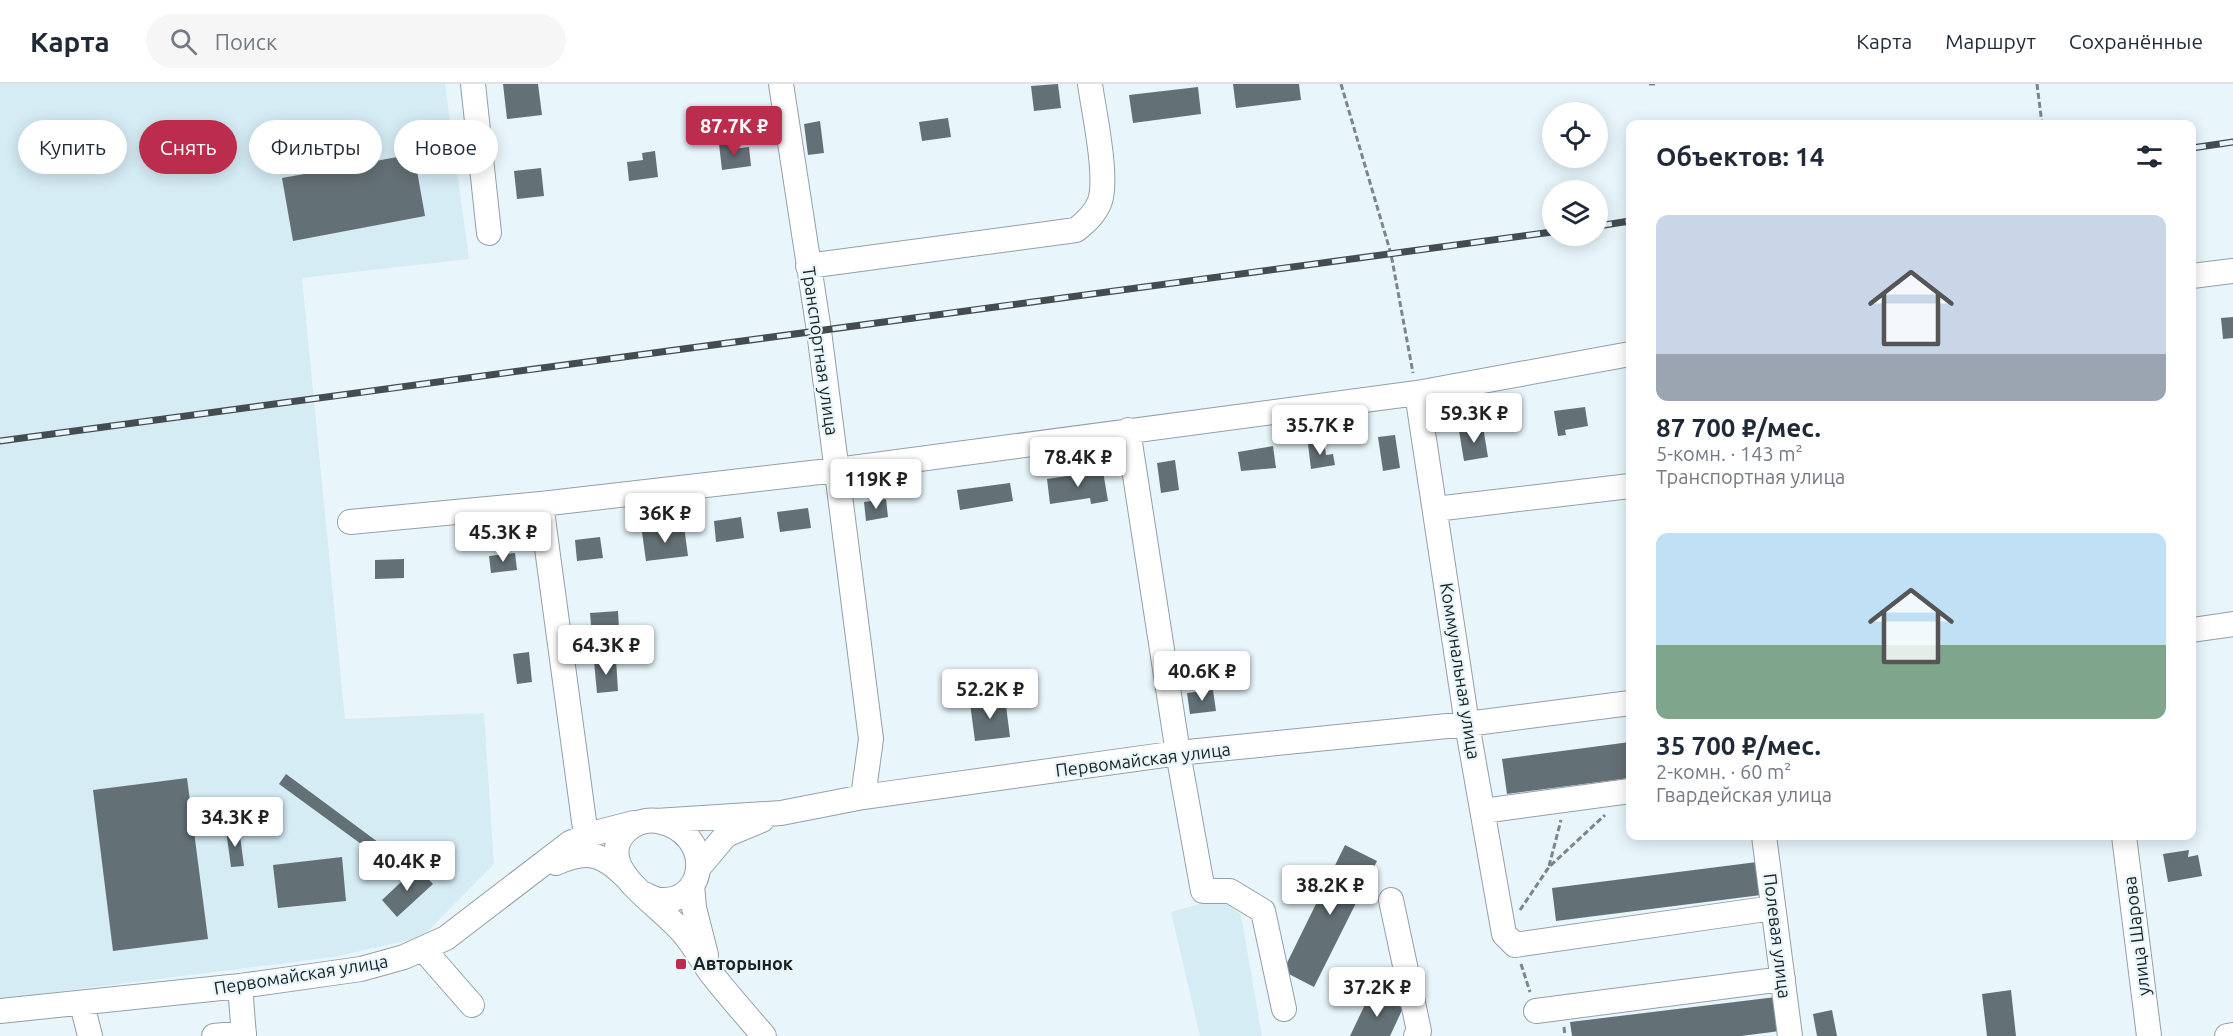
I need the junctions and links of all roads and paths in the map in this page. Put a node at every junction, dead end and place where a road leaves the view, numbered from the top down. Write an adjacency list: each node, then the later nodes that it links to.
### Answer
1 (473, 84): 9 (street)
2 (781, 84): 10 (street, Транспортная улица)
3 (1090, 84): 10 (street)
4 (1341, 84): 14 (path)
5 (1649, 84): 6 (path)
6 (1656, 84)
7 (2037, 84): 8 (path)
8 (2042, 120)
9 (489, 233)
10 (808, 266): 16 (street, Транспортная улица)
11 (2233, 271): 12 (street)
12 (2196, 276)
13 (1626, 355): 14 (street)
14 (1417, 393): 15 (street); 19 (street, Коммунальная улица)
15 (1128, 430): 16 (street); 25 (street)
16 (837, 470): 18 (street); 27 (street, Транспортная улица)
17 (1626, 486): 19 (street)
18 (541, 504): 20 (street); 33 (street)
19 (1436, 509): 24 (street, Коммунальная улица)
20 (350, 522)
21 (2233, 624): 22 (street)
22 (2196, 629)
23 (1626, 704): 24 (street, Первомайская улица)
24 (1467, 724): 25 (street, Первомайская улица); 29 (street, Коммунальная улица)
25 (1178, 753): 27 (street, Первомайская улица); 49 (street)
26 (1626, 792): 28 (street)
27 (863, 797): 30 (street, Первомайская улица)
28 (1566, 799): 29 (street); 36 (path)
29 (1483, 811): 42 (street, Коммунальная улица)
30 (781, 813): 32 (street, Первомайская улица); 37 (street)
31 (1606, 814): 36 (path)
32 (645, 822): 33 (street, Первомайская улица); 37 (street); 39 (street)
33 (586, 836): 38 (street, Первомайская улица)
34 (1764, 840): 41 (street, Полевая улица)
35 (2124, 840): 59 (street, улица Шарова)
36 (1549, 867): 42 (path)
37 (696, 876): 39 (street); 44 (street)
38 (517, 885): 39 (street); 43 (street, Первомайская улица)
39 (635, 885): 44 (street)
40 (1391, 900): 57 (street)
41 (1773, 908): 42 (street); 45 (street, Полевая улица)
42 (1509, 940): 51 (path)
43 (424, 950): 46 (street, Первомайская улица); 48 (street)
44 (711, 972): 56 (street)
45 (1783, 979): 51 (street); 58 (street, Полевая улица)
46 (240, 986): 47 (street, Первомайская улица); 52 (street)
47 (82, 1004): 50 (street, Первомайская улица); 54 (street)
48 (472, 1005)
49 (1284, 1009)
50 (0, 1011)
51 (1536, 1011)
52 (244, 1035): 55 (street)
53 (2233, 1035): 60 (street)
54 (90, 1036)
55 (214, 1036)
56 (764, 1036)
57 (1416, 1036)
58 (1790, 1036)
59 (2149, 1036)
60 (2227, 1036)

